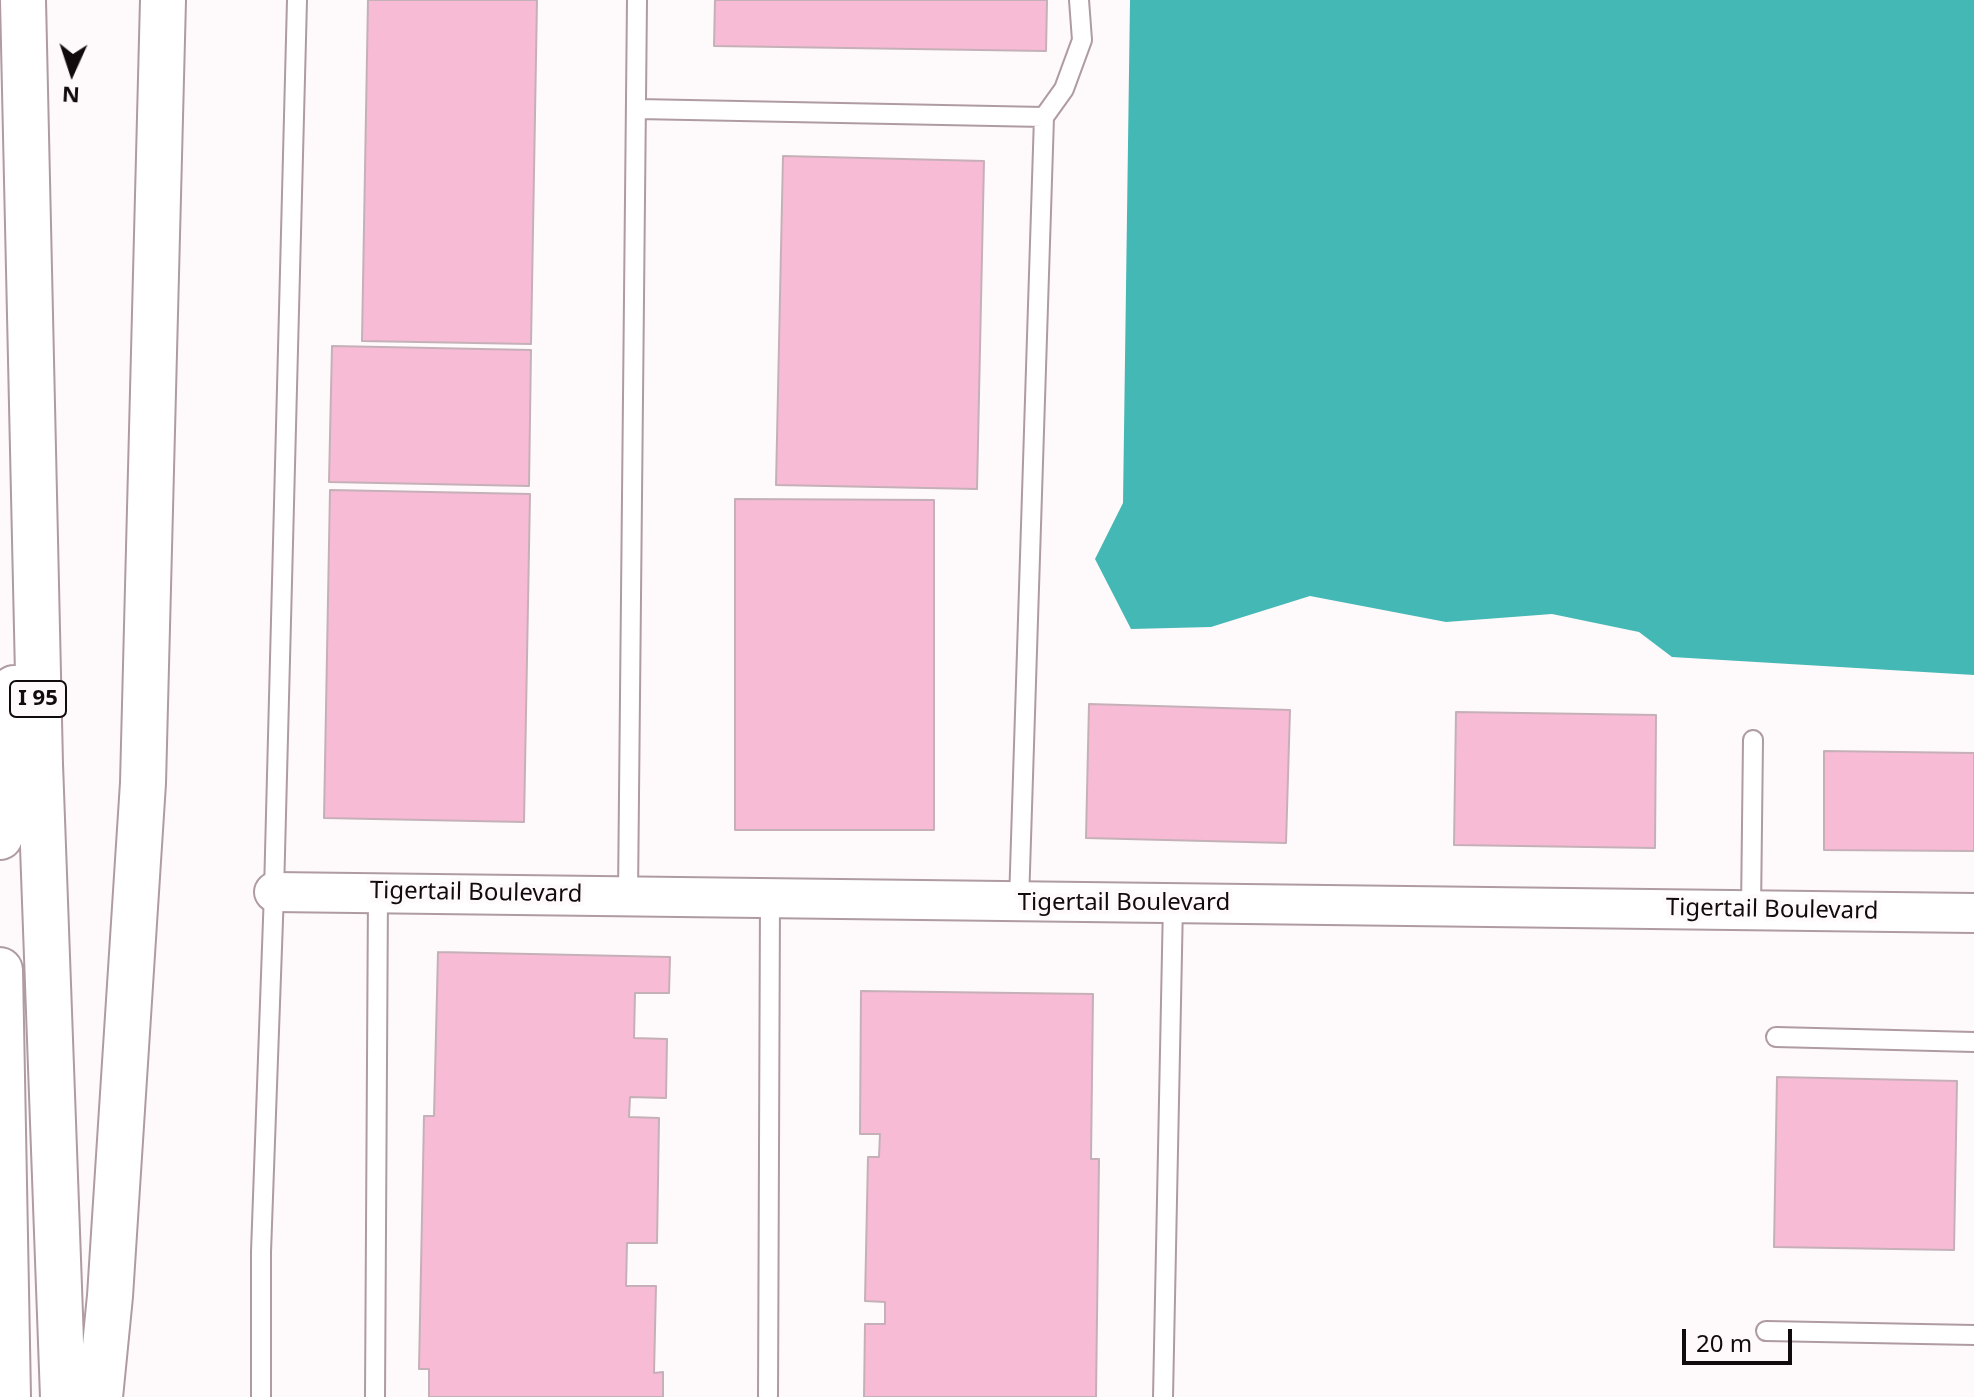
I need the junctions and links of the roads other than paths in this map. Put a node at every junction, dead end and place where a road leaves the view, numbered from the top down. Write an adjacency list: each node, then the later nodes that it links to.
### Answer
1 (23, 0): 8 (highway, I 95)
2 (163, 0): 26 (highway)
3 (297, 0): 11 (lane)
4 (637, 0): 6 (lane)
5 (1079, 0): 7 (lane)
6 (638, 109): 7 (lane); 13 (lane)
7 (1044, 117): 15 (lane)
8 (34, 481): 10 (highway); 25 (highway, I 95)
9 (1753, 740): 17 (lane)
10 (0, 837)
11 (274, 892): 12 (street, Tigertail Boulevard); 27 (lane)
12 (378, 892): 13 (street, Tigertail Boulevard); 28 (lane)
13 (628, 895): 14 (street, Tigertail Boulevard)
14 (770, 900): 15 (street, Tigertail Boulevard); 29 (lane)
15 (1019, 902): 16 (street, Tigertail Boulevard)
16 (1173, 903): 17 (street, Tigertail Boulevard); 30 (lane)
17 (1751, 910): 18 (street, Tigertail Boulevard)
18 (1974, 913)
19 (0, 970): 24 (highway)
20 (1776, 1037): 21 (lane)
21 (1974, 1042)
22 (1766, 1331): 23 (lane)
23 (1974, 1335)
24 (8, 1397)
25 (63, 1397)
26 (100, 1397)
27 (261, 1397)
28 (375, 1397)
29 (768, 1397)
30 (1163, 1397)

